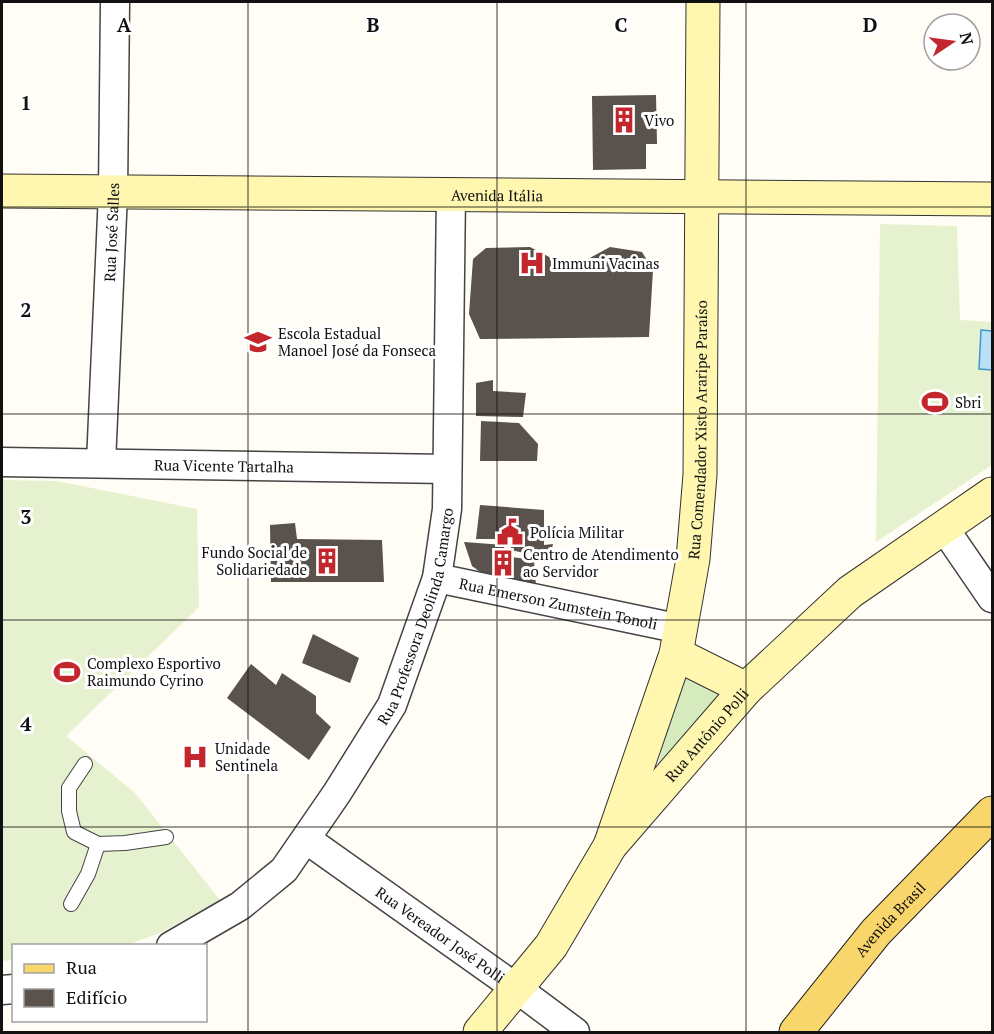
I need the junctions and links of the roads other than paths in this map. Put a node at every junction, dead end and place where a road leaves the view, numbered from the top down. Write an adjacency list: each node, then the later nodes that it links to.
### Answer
1 (116, 2): 5 (street, Rua José Salles)
2 (703, 2): 7 (main road, Rua Comendador Xisto Araripe Paraíso)
3 (993, 190): 8 (street)
4 (2, 191): 5 (main road, Avenida Itália)
5 (113, 192): 6 (main road, Avenida Itália); 10 (street, Rua José Salles)
6 (451, 194): 7 (main road, Avenida Itália); 11 (street, Rua Professora Deolinda Camargo)
7 (701, 196): 8 (main road, Avenida Itália); 16 (main road, Rua Comendador Xisto Araripe Paraíso)
8 (992, 200)
9 (2, 462): 10 (street, Rua Vicente Tartalha)
10 (101, 463): 11 (street, Rua Vicente Tartalha)
11 (447, 469): 14 (street, Rua Professora Deolinda Camargo)
12 (993, 494): 13 (main road, Rua Antônio Polli)
13 (944, 528): 15 (street); 17 (main road, Rua Antônio Polli)
14 (436, 578): 16 (street, Rua Emerson Zumstein Tonoli); 21 (street, Rua Professora Deolinda Camargo)
15 (993, 598)
16 (678, 641): 17 (main road); 23 (main road, Rua Comendador Xisto Araripe Paraíso)
17 (746, 689): 23 (main road, Rua Antônio Polli)
18 (85, 764): 22 (lane)
19 (993, 813): 29 (main road, Avenida Brasil)
20 (166, 837): 22 (lane)
21 (306, 839): 25 (street, Rua Professora Deolinda Camargo); 26 (street, Rua Vereador José Polli)
22 (98, 844): 24 (lane)
23 (610, 846): 26 (main road, Rua Antônio Polli)
24 (71, 904)
25 (173, 944)
26 (516, 988): 27 (main road, Rua Antônio Polli); 28 (street, Rua Vereador José Polli)
27 (480, 1032)
28 (575, 1032)
29 (796, 1032)

